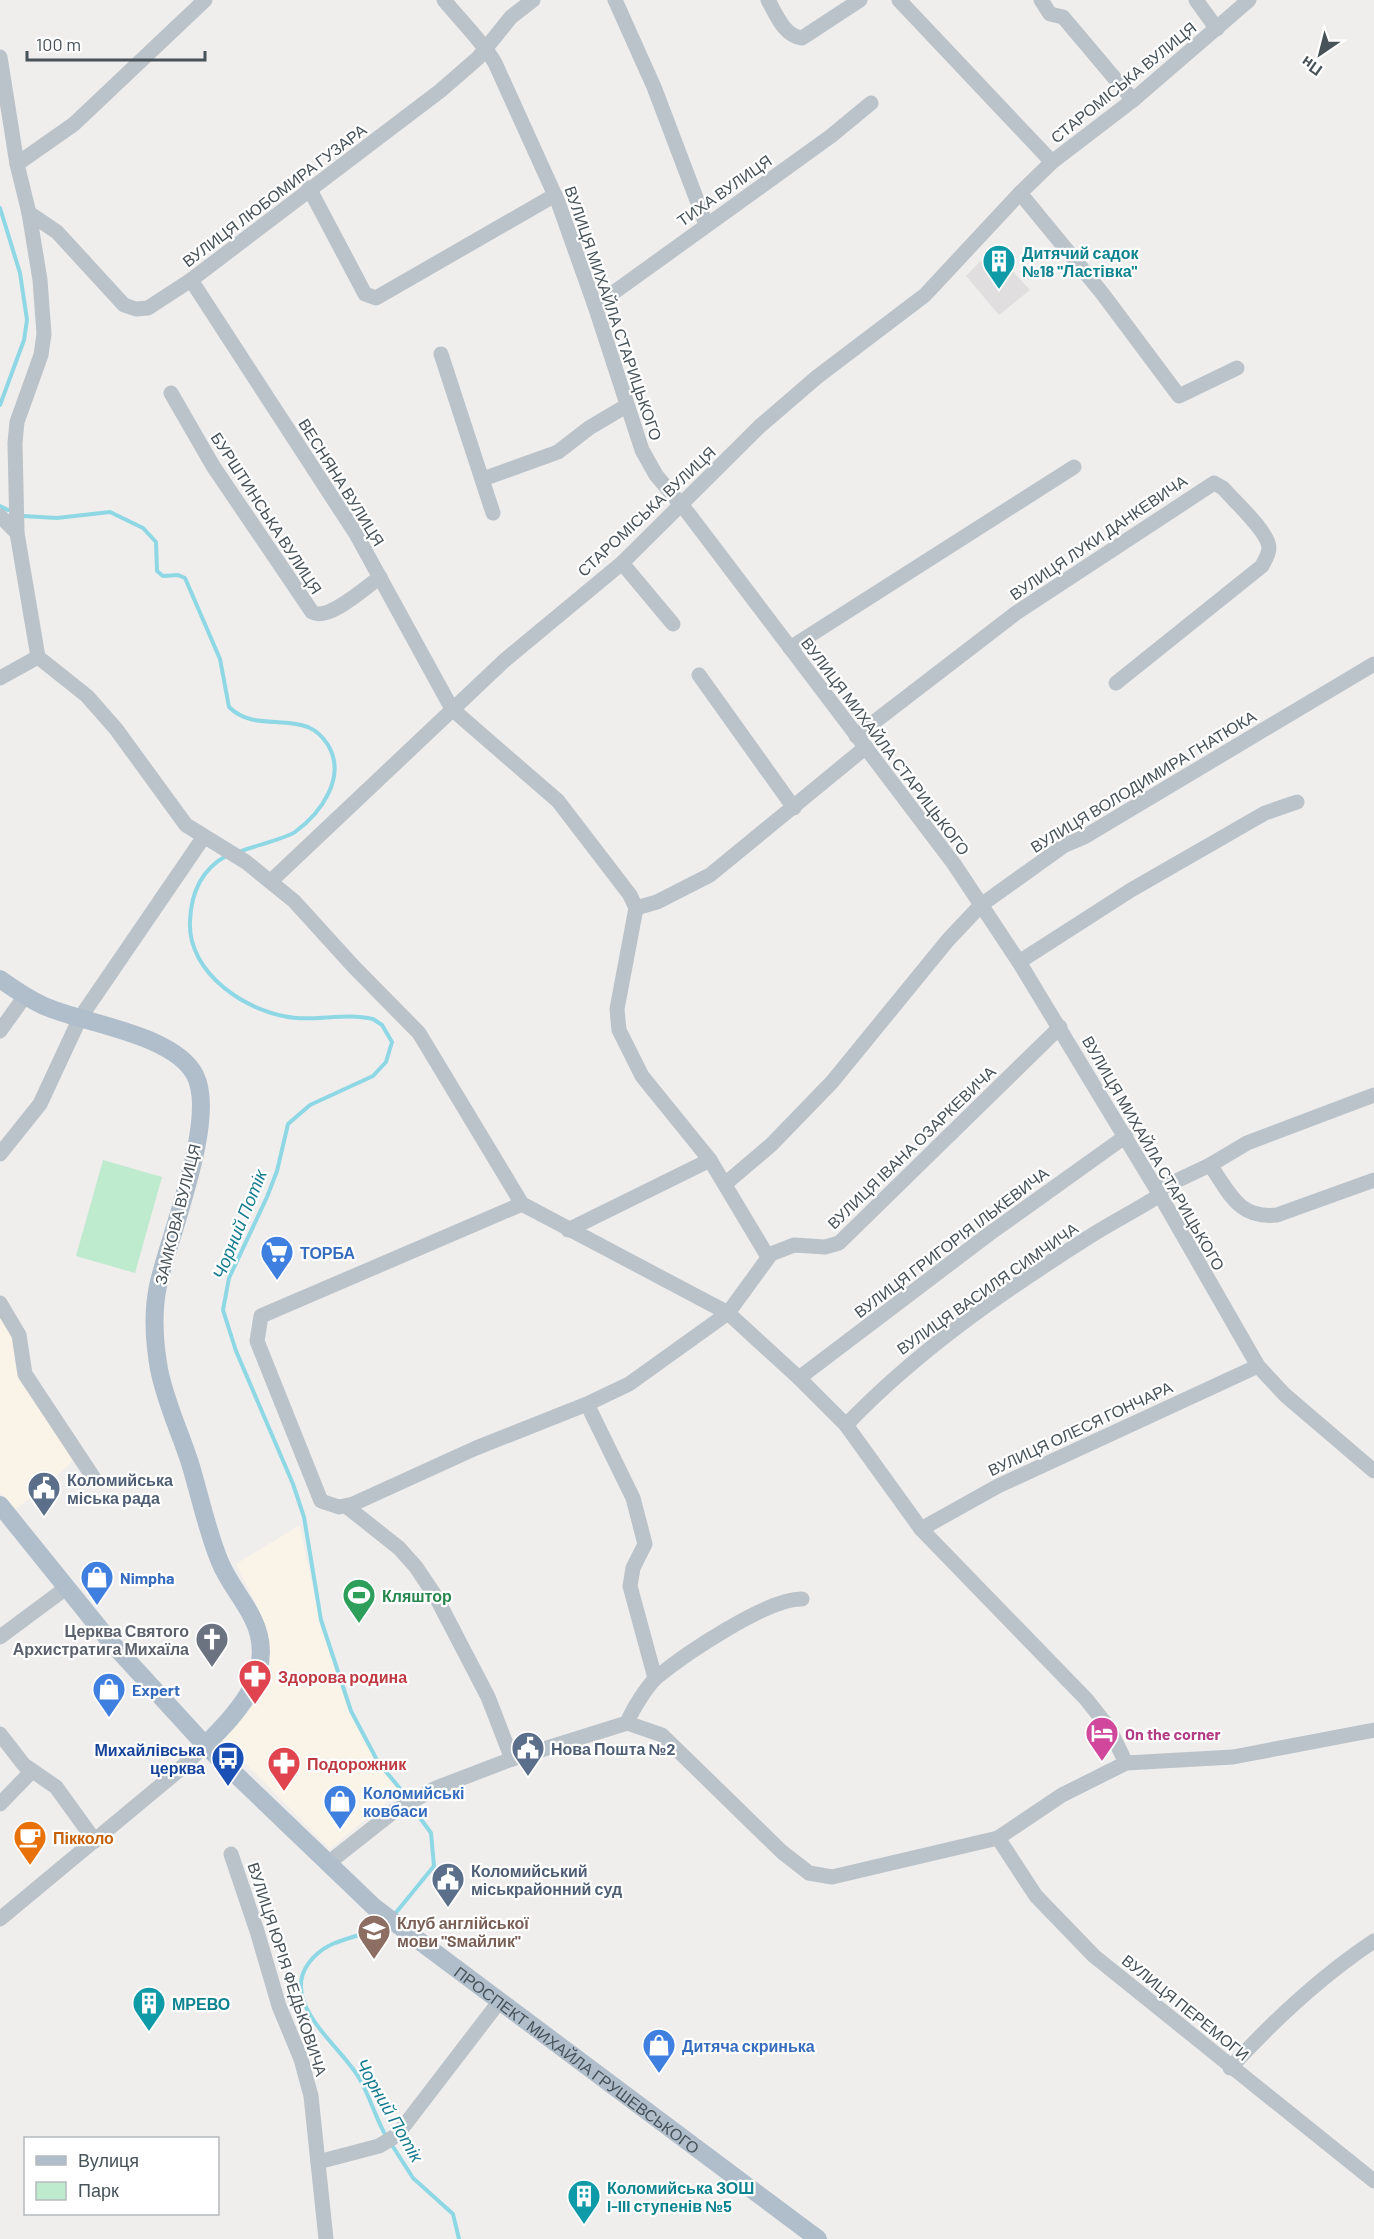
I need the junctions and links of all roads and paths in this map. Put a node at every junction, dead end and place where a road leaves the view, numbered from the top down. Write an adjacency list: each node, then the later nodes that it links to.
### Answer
1 (205, 0): 17 (street)
2 (444, 0): 12 (street, ВУЛИЦЯ МИХАЙЛА СТАРИЦЬКОГО)
3 (533, 0): 12 (street, ВУЛИЦЯ ЛЮБОМИРА ГУЗАРА)
4 (615, 0): 22 (street)
5 (768, 0): 6 (street)
6 (860, 0)
7 (899, 0): 16 (street)
8 (1041, 0): 14 (street)
9 (1196, 0): 11 (street)
10 (1249, 0): 11 (street, СТАРОМІСЬКА ВУЛИЦЯ)
11 (1217, 29): 14 (street, СТАРОМІСЬКА ВУЛИЦЯ)
12 (487, 48): 18 (street, ВУЛИЦЯ ЛЮБОМИРА ГУЗАРА); 20 (street, ВУЛИЦЯ МИХАЙЛА СТАРИЦЬКОГО)
13 (0, 57): 17 (street)
14 (1133, 100): 16 (street, СТАРОМІСЬКА ВУЛИЦЯ)
15 (871, 103): 22 (street, ТИХА ВУЛИЦЯ)
16 (1052, 162): 19 (street, СТАРОМІСЬКА ВУЛИЦЯ)
17 (17, 164): 21 (street)
18 (309, 188): 20 (street); 23 (street, ВУЛИЦЯ ЛЮБОМИРА ГУЗАРА)
19 (1020, 192): 26 (street); 31 (street, СТАРОМІСЬКА ВУЛИЦЯ)
20 (555, 195): 24 (street, ВУЛИЦЯ МИХАЙЛА СТАРИЦЬКОГО)
21 (29, 213): 23 (street, ВУЛИЦЯ ЛЮБОМИРА ГУЗАРА); 34 (street)
22 (706, 224): 24 (street, ТИХА ВУЛИЦЯ)
23 (191, 280): 36 (street, ВЕСНЯНА ВУЛИЦЯ)
24 (596, 306): 28 (street, ВУЛИЦЯ МИХАЙЛА СТАРИЦЬКОГО)
25 (441, 354): 30 (street)
26 (1237, 368)
27 (171, 393): 36 (street, БУРШТИНСЬКА ВУЛИЦЯ)
28 (626, 406): 30 (street); 31 (street, ВУЛИЦЯ МИХАЙЛА СТАРИЦЬКОГО)
29 (1074, 467): 38 (street)
30 (483, 479): 32 (street)
31 (682, 506): 35 (street, СТАРОМІСЬКА ВУЛИЦЯ); 38 (street, ВУЛИЦЯ МИХАЙЛА СТАРИЦЬКОГО)
32 (493, 513)
33 (0, 516): 34 (street)
34 (17, 532): 39 (street)
35 (622, 563): 37 (street); 44 (street, СТАРОМІСЬКА ВУЛИЦЯ)
36 (380, 577): 44 (street, ВЕСНЯНА ВУЛИЦЯ)
37 (673, 624)
38 (790, 648): 45 (street, ВУЛИЦЯ МИХАЙЛА СТАРИЦЬКОГО)
39 (38, 657): 42 (street); 48 (street)
40 (1374, 664): 50 (street, ВУЛИЦЯ ВОЛОДИМИРА ГНАТЮКА)
41 (699, 675): 47 (street)
42 (0, 678)
43 (1116, 683): 45 (street, ВУЛИЦЯ ЛУКИ ДАНКЕВИЧА)
44 (452, 709): 49 (street, СТАРОМІСЬКА ВУЛИЦЯ); 51 (street)
45 (861, 742): 47 (street, ВУЛИЦЯ ЛУКИ ДАНКЕВИЧА); 50 (street, ВУЛИЦЯ МИХАЙЛА СТАРИЦЬКОГО)
46 (1297, 802): 52 (street)
47 (794, 808): 51 (street, ВУЛИЦЯ ЛУКИ ДАНКЕВИЧА)
48 (204, 838): 49 (street); 55 (street)
49 (271, 881): 66 (street)
50 (981, 905): 52 (street, ВУЛИЦЯ МИХАЙЛА СТАРИЦЬКОГО); 64 (street, ВУЛИЦЯ ВОЛОДИМИРА ГНАТЮКА)
51 (636, 908): 61 (street)
52 (1019, 962): 56 (street, ВУЛИЦЯ МИХАЙЛА СТАРИЦЬКОГО)
53 (0, 979): 54 (main road, ЗАМКОВА ВУЛИЦЯ)
54 (25, 996): 55 (main road, ЗАМКОВА ВУЛИЦЯ); 57 (street)
55 (80, 1018): 60 (street); 87 (main road, ЗАМКОВА ВУЛИЦЯ)
56 (1060, 1027): 59 (street, ВУЛИЦЯ МИХАЙЛА СТАРИЦЬКОГО); 68 (street, ВУЛИЦЯ ІВАНА ОЗАРКЕВИЧА)
57 (0, 1031)
58 (1374, 1095): 62 (street, ВУЛИЦЯ ВАСИЛЯ СИМЧИЧА)
59 (1126, 1136): 65 (street, ВУЛИЦЯ МИХАЙЛА СТАРИЦЬКОГО); 72 (street, ВУЛИЦЯ ГРИГОРІЯ ІЛЬКЕВИЧА)
60 (0, 1154)
61 (710, 1160): 64 (street); 67 (street)
62 (1210, 1165): 63 (street); 65 (street, ВУЛИЦЯ ВАСИЛЯ СИМЧИЧА)
63 (1374, 1180)
64 (724, 1184): 68 (street)
65 (1159, 1192): 71 (street, ВУЛИЦЯ МИХАЙЛА СТАРИЦЬКОГО); 74 (street, ВУЛИЦЯ ВАСИЛЯ СИМЧИЧА)
66 (522, 1204): 67 (street); 78 (street)
67 (568, 1230): 70 (street)
68 (768, 1257): 70 (street)
69 (0, 1304): 76 (street)
70 (728, 1313): 72 (street); 73 (street)
71 (1258, 1366): 75 (street, ВУЛИЦЯ МИХАЙЛА СТАРИЦЬКОГО); 79 (street, ВУЛИЦЯ ОЛЕСЯ ГОНЧАРА)
72 (799, 1378): 74 (street)
73 (587, 1404): 78 (street); 83 (street)
74 (846, 1425): 79 (street)
75 (1374, 1471)
76 (95, 1480)
77 (0, 1505): 80 (main road, ПРОСПЕКТ МИХАЙЛА ГРУШЕВСЬКОГО)
78 (346, 1506): 88 (street)
79 (921, 1529): 89 (street)
80 (66, 1588): 82 (street); 87 (main road, ПРОСПЕКТ МИХАЙЛА ГРУШЕВСЬКОГО)
81 (802, 1599): 83 (street)
82 (0, 1637)
83 (655, 1678): 84 (street)
84 (627, 1723): 88 (street); 92 (street)
85 (1374, 1730): 89 (street)
86 (0, 1734): 90 (street)
87 (205, 1745): 93 (street); 95 (main road, ПРОСПЕКТ МИХАЙЛА ГРУШЕВСЬКОГО)
88 (512, 1759): 95 (street)
89 (1125, 1762): 92 (street)
90 (32, 1771): 91 (street); 93 (street)
91 (0, 1804)
92 (998, 1838): 99 (street, ВУЛИЦЯ ПЕРЕМОГИ)
93 (95, 1840): 96 (street)
94 (231, 1854): 100 (street, ВУЛИЦЯ ЮРІЯ ФЕДЬКОВИЧА)
95 (327, 1864): 98 (main road, ПРОСПЕКТ МИХАЙЛА ГРУШЕВСЬКОГО)
96 (0, 1919)
97 (1374, 1941): 99 (street)
98 (499, 2002): 100 (street); 103 (main road, ПРОСПЕКТ МИХАЙЛА ГРУШЕВСЬКОГО)
99 (1230, 2068): 101 (street, ВУЛИЦЯ ПЕРЕМОГИ)
100 (318, 2162): 102 (street, ВУЛИЦЯ ЮРІЯ ФЕДЬКОВИЧА)
101 (1374, 2181)
102 (326, 2239)
103 (818, 2239)

